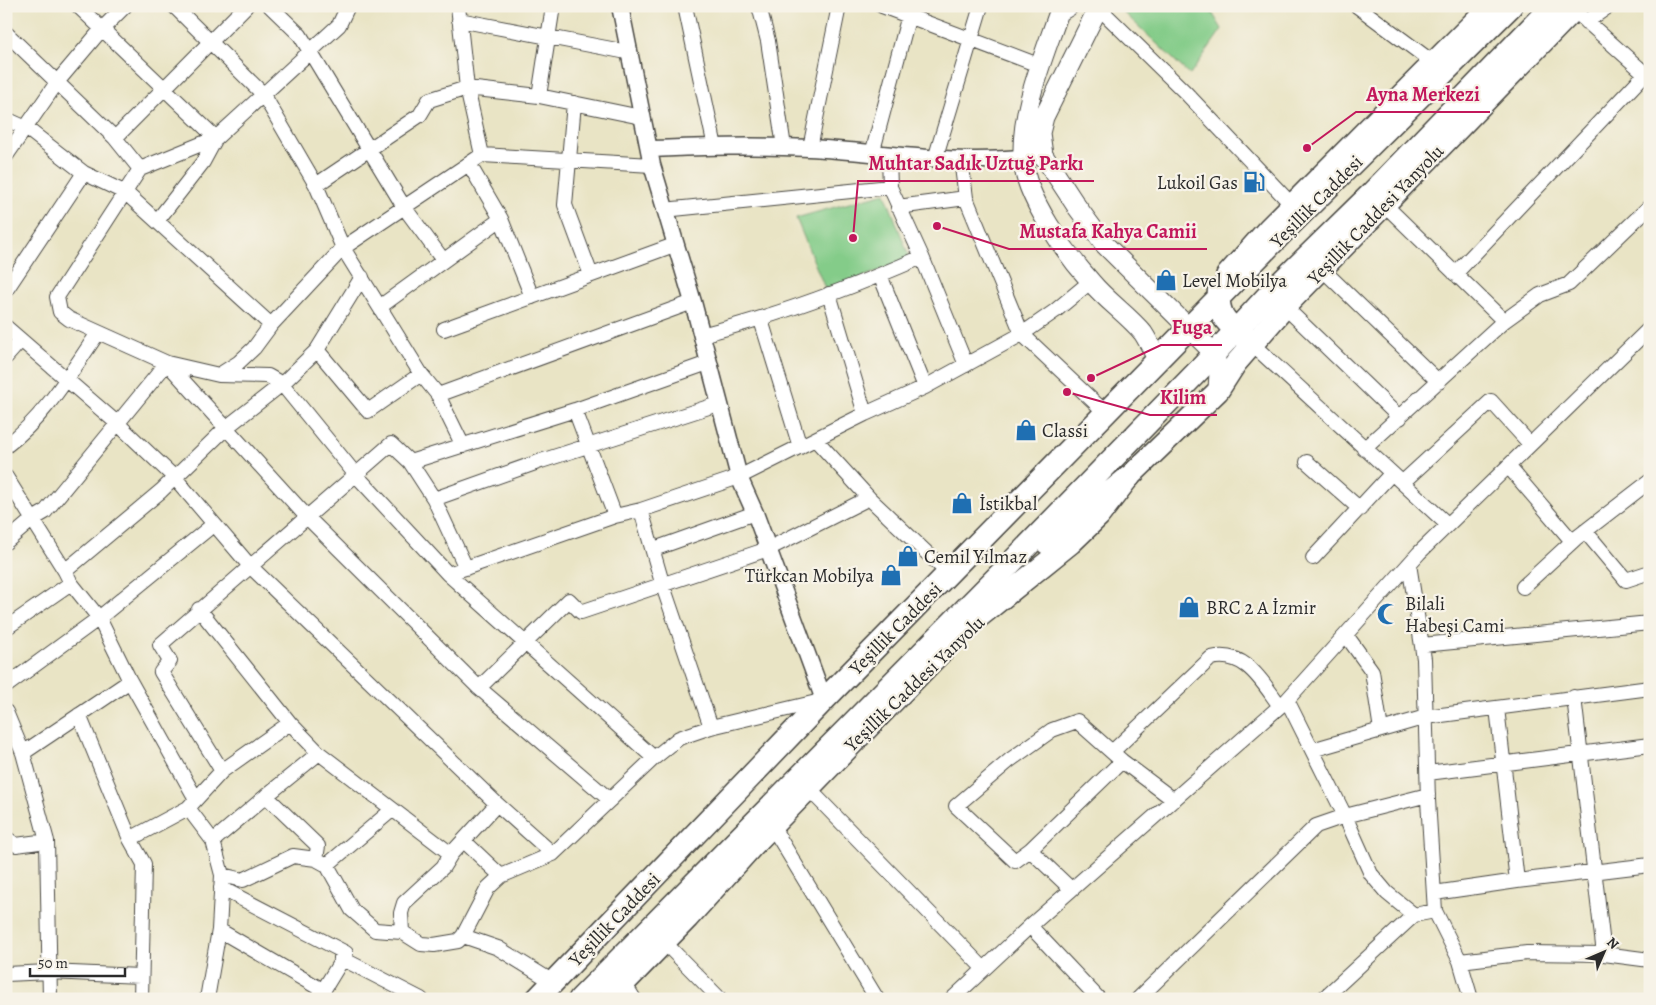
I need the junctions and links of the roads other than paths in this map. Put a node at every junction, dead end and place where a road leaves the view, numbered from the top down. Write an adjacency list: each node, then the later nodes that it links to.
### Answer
1 (78, 6): 23 (street)
2 (125, 6): 23 (street)
3 (174, 6): 27 (street)
4 (246, 6): 27 (street)
5 (270, 6): 29 (street)
6 (348, 6): 29 (street)
7 (553, 6): 25 (street)
8 (620, 6): 28 (street)
9 (686, 6): 44 (street)
10 (759, 6): 45 (street)
11 (839, 6): 46 (street)
12 (882, 6): 22 (street)
13 (981, 6): 26 (street)
14 (1357, 6): 30 (street)
15 (1490, 6): 30 (main road)
16 (1511, 6): 84 (highway, Yeşillik Caddesi)
17 (1609, 6): 20 (street)
18 (1099, 7): 50 (main road); 65 (street)
19 (1062, 8): 31 (main road)
20 (1572, 11): 32 (street); 66 (main road, Yeşillik Caddesi Yanyolu); 100 (highway, Yeşillik Caddesi)
21 (459, 13): 25 (street); 34 (street)
22 (909, 15): 26 (street); 48 (street)
23 (101, 30): 33 (street); 35 (street)
24 (6, 33): 33 (street)
25 (549, 36): 28 (street); 37 (street)
26 (971, 38): 31 (street); 54 (street)
27 (210, 43): 35 (street); 36 (street)
28 (628, 52): 39 (street)
29 (310, 53): 36 (street); 47 (street)
30 (1435, 64): 65 (main road)
31 (1041, 66): 56 (main road)
32 (1648, 76): 78 (street)
33 (58, 81): 41 (street); 42 (street)
34 (467, 88): 37 (street); 47 (street); 49 (street)
35 (164, 90): 42 (street); 43 (street)
36 (263, 94): 43 (street); 61 (street)
37 (539, 96): 38 (street)
38 (574, 103): 39 (street); 57 (street)
39 (641, 117): 53 (street)
40 (6, 119): 41 (street)
41 (26, 128): 51 (street); 60 (street)
42 (115, 138): 59 (street)
43 (216, 138): 59 (street); 72 (street)
44 (715, 147): 45 (street); 53 (street)
45 (784, 147): 46 (street)
46 (810, 148): 48 (street)
47 (370, 149): 61 (street); 69 (street)
48 (872, 154): 52 (street)
49 (482, 155): 57 (street); 58 (street)
50 (1043, 155): 56 (street); 93 (main road)
51 (6, 156)
52 (889, 156): 54 (street); 62 (street)
53 (651, 157): 57 (street); 70 (street)
54 (935, 159): 55 (street)
55 (960, 159): 56 (street); 64 (street)
56 (1023, 159): 82 (main road)
57 (567, 160): 79 (street)
58 (469, 164): 69 (street); 71 (street)
59 (140, 169): 63 (street)
60 (84, 172): 63 (street); 83 (street)
61 (316, 185): 74 (street)
62 (890, 187): 67 (street); 70 (street)
63 (126, 193): 72 (street); 97 (street)
64 (966, 198): 67 (street); 98 (street)
65 (1292, 205): 84 (main road)
66 (1385, 205): 77 (main road, Yeşillik Caddesi Yanyolu); 78 (street)
67 (898, 206): 75 (street)
68 (1650, 206): 91 (street)
69 (404, 207): 74 (street); 76 (street)
70 (664, 210): 73 (street)
71 (501, 219): 76 (street); 86 (street)
72 (157, 221): 92 (street)
73 (674, 245): 79 (street); 87 (street)
74 (343, 248): 81 (street); 92 (street)
75 (922, 257): 80 (street); 108 (street)
76 (443, 260): 88 (street)
77 (1322, 269): 89 (main road, Yeşillik Caddesi Yanyolu); 112 (street)
78 (1455, 274): 91 (street)
79 (591, 275): 86 (street)
80 (880, 275): 85 (street); 114 (street)
81 (362, 277): 88 (street); 102 (street)
82 (1090, 282): 98 (street); 105 (main road)
83 (6, 290)
84 (1218, 292): 93 (highway, Yeşillik Caddesi); 100 (highway)
85 (829, 294): 90 (street); 119 (street)
86 (532, 297): 96 (street)
87 (693, 302): 99 (street); 116 (street)
88 (380, 306): 109 (street)
89 (1285, 306): 100 (main road, Yeşillik Caddesi Yanyolu); 121 (street)
90 (761, 320): 99 (street); 129 (street)
91 (1504, 321): 112 (street)
92 (271, 325): 110 (street)
93 (1187, 325): 103 (main road); 105 (highway, Yeşillik Caddesi)
94 (6, 327): 101 (street)
95 (1650, 328): 125 (street)
96 (444, 329)
97 (98, 332): 106 (street); 111 (street)
98 (1022, 334): 108 (street); 120 (street)
99 (701, 335): 107 (street)
100 (1244, 337): 103 (highway, Yeşillik Caddesi); 115 (main road, Yeşillik Caddesi Yanyolu); 130 (street)
101 (22, 340): 104 (street); 111 (street)
102 (317, 350): 109 (street); 113 (street)
103 (1214, 352): 115 (main road); 160 (highway, Yeşillik Caddesi)
104 (6, 357)
105 (1151, 362): 120 (highway, Yeşillik Caddesi)
106 (167, 363): 110 (street); 122 (street); 123 (street)
107 (708, 363): 117 (street); 118 (street)
108 (966, 365): 114 (street)
109 (421, 374): 116 (street)
110 (220, 375): 113 (street)
111 (67, 380): 122 (street); 126 (street)
112 (1439, 382): 121 (street)
113 (282, 384): 123 (street); 135 (street)
114 (925, 387): 119 (street)
115 (1218, 392): 138 (main road, Yeşillik Caddesi Yanyolu)
116 (438, 395): 127 (street)
117 (718, 404): 128 (street); 137 (street)
118 (575, 410): 127 (street); 128 (street)
119 (865, 414): 124 (street)
120 (1107, 414): 164 (highway, Yeşillik Caddesi)
121 (1400, 418): 130 (street)
122 (118, 424): 139 (street); 149 (street)
123 (228, 427): 139 (street); 148 (street)
124 (816, 440): 129 (street); 142 (street)
125 (1530, 444): 133 (street); 141 (street)
126 (6, 446)
127 (463, 446): 131 (street)
128 (588, 447): 143 (street); 147 (street)
129 (800, 447): 137 (street)
130 (1364, 449): 134 (street)
131 (410, 462): 135 (street); 143 (street)
132 (1307, 462): 144 (street)
133 (1508, 466): 151 (street); 154 (street)
134 (1391, 474): 141 (street); 144 (street)
135 (356, 475): 148 (street); 163 (street)
136 (6, 477): 149 (street)
137 (739, 477): 145 (street); 146 (street)
138 (1129, 477): 160 (highway); 199 (main road, Yeşillik Caddesi Yanyolu)
139 (175, 478): 150 (street); 165 (street)
140 (1650, 481): 152 (street)
141 (1403, 482): 151 (street)
142 (869, 498): 156 (street); 164 (street)
143 (434, 499): 161 (street)
144 (1360, 509): 157 (street)
145 (641, 510): 147 (street); 155 (street)
146 (755, 513): 155 (street); 156 (street)
147 (615, 516): 161 (street)
148 (306, 517): 159 (street); 177 (street)
149 (33, 519): 153 (street); 165 (street)
150 (214, 524): 159 (street); 169 (street)
151 (1447, 524): 158 (street)
152 (1585, 531): 154 (street); 162 (street)
153 (6, 542)
154 (1572, 542): 167 (street)
155 (654, 549): 166 (street)
156 (768, 549): 166 (street); 180 (street)
157 (1313, 558)
158 (1409, 564): 172 (street); 174 (street)
159 (250, 566): 168 (street); 205 (street)
160 (1008, 566): 249 (highway, Yeşillik Caddesi)
161 (466, 568): 163 (street)
162 (1650, 572)
163 (448, 574): 173 (street)
164 (949, 574): 180 (highway, Yeşillik Caddesi)
165 (68, 577): 169 (street); 171 (street)
166 (663, 586): 173 (street); 187 (street)
167 (1523, 587)
168 (199, 609): 186 (street); 197 (street)
169 (99, 618): 175 (street); 176 (street)
170 (1650, 624): 174 (street)
171 (6, 628)
172 (1346, 635): 181 (street); 188 (street)
173 (526, 642): 177 (street); 195 (street)
174 (1422, 645): 185 (street)
175 (130, 681): 184 (street); 204 (street)
176 (6, 686)
177 (479, 688): 202 (street)
178 (1650, 688): 179 (street)
179 (1574, 697): 182 (street); 192 (street)
180 (824, 700): 187 (street); 240 (highway, Yeşillik Caddesi)
181 (1283, 703): 190 (street); 194 (street); 203 (street)
182 (1497, 708): 185 (street); 196 (street)
183 (6, 712): 193 (street)
184 (80, 715): 193 (street); 210 (street)
185 (1426, 717): 188 (street); 198 (street)
186 (290, 723): 191 (street); 197 (street)
187 (711, 727): 195 (street)
188 (1380, 730): 190 (street)
189 (1650, 745): 192 (street)
190 (1312, 750): 207 (street)
191 (319, 753): 201 (street); 206 (street)
192 (1581, 753): 196 (street); 219 (street)
193 (23, 754): 212 (street)
194 (1117, 756): 203 (street); 214 (street); 214 (street)
195 (654, 758): 202 (street)
196 (1503, 762): 198 (street); 221 (street)
197 (222, 770): 204 (street)
198 (1428, 773): 200 (street)
199 (808, 788): 208 (main road, Yeşillik Caddesi Yanyolu); 236 (street)
200 (1428, 795): 207 (street); 224 (street)
201 (266, 796): 211 (street); 217 (street)
202 (610, 800): 216 (street)
203 (1174, 800): 223 (street)
204 (192, 804): 210 (street); 211 (street)
205 (497, 804): 213 (street); 216 (street)
206 (392, 810): 215 (street); 217 (street)
207 (1345, 816): 226 (street); 254 (street)
208 (772, 826): 231 (main road, Yeşillik Caddesi Yanyolu); 252 (street)
209 (6, 838): 212 (street)
210 (130, 839): 239 (street)
211 (213, 840): 222 (street)
212 (47, 841): 237 (street)
213 (464, 841): 215 (street); 220 (street)
214 (1030, 850): 223 (street)
215 (451, 854): 229 (street)
216 (553, 854): 220 (street)
217 (322, 862): 222 (street); 229 (street)
218 (1650, 865): 219 (street)
219 (1595, 871): 221 (street); 232 (street)
220 (501, 876): 230 (street)
221 (1517, 881): 224 (street)
222 (221, 882): 228 (street); 233 (street)
223 (1071, 889): 227 (street)
224 (1434, 893): 225 (street)
225 (1435, 911): 226 (street); 235 (street)
226 (1414, 915): 255 (street)
227 (1030, 926): 236 (street); 253 (street)
228 (219, 930): 242 (street); 246 (street)
229 (402, 932): 230 (street)
230 (462, 936): 240 (street)
231 (664, 942): 241 (main road, Yeşillik Caddesi Yanyolu); 251 (street)
232 (1604, 954): 234 (street); 235 (street)
233 (341, 958): 242 (street); 247 (street)
234 (1650, 960)
235 (1460, 961): 256 (street)
236 (984, 969): 243 (street)
237 (49, 972): 238 (street); 239 (street); 244 (street)
238 (6, 974)
239 (140, 976): 245 (street)
240 (553, 982): 248 (highway, Yeşillik Caddesi)
241 (629, 991): 250 (main road, Yeşillik Caddesi Yanyolu)
242 (321, 995)
243 (958, 997)
244 (50, 999)
245 (141, 999)
246 (207, 999)
247 (421, 999)
248 (537, 999)
249 (580, 999)
250 (609, 999)
251 (720, 999)
252 (877, 999)
253 (1099, 999)
254 (1138, 999)
255 (1323, 999)
256 (1471, 999)

